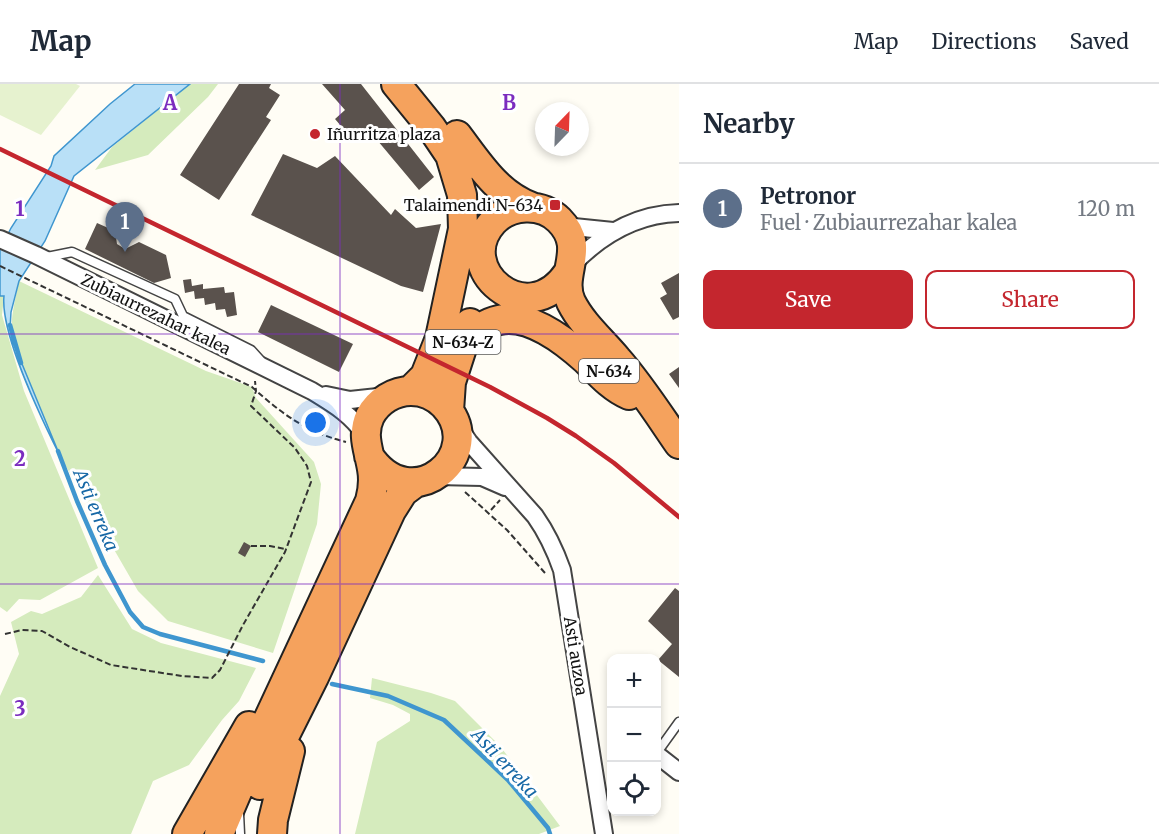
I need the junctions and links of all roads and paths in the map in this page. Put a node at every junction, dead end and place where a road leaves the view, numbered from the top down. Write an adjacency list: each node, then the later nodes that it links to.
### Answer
1 (396, 84): 3 (highway, N-634)
2 (415, 84): 4 (highway)
3 (450, 155): 9 (highway, N-634); 15 (highway)
4 (532, 207): 6 (highway); 9 (highway)
5 (679, 213): 7 (street)
6 (564, 226): 7 (street); 11 (highway, N-634)
7 (613, 231): 11 (street)
8 (2, 240): 17 (street, Zubiaurrezahar kalea)
9 (483, 245): 12 (highway, N-634); 15 (highway, N-634-Z)
10 (0, 266): 14 (path)
11 (570, 269): 12 (highway); 22 (highway, N-634)
12 (519, 296): 13 (highway, N-634-Z); 18 (highway, N-634)
13 (463, 341): 18 (highway); 20 (highway, N-634-Z)
14 (252, 387): 16 (path); 16 (path)
15 (409, 388): 17 (street, Zubiaurrezahar kalea); 20 (highway); 23 (highway)
16 (256, 391): 23 (path); 30 (path)
17 (312, 391): 23 (street, Zubiaurrezahar kalea)
18 (629, 395): 24 (highway, N-634)
19 (326, 414): 21 (path)
20 (452, 416): 25 (highway); 27 (street, Asti auzoa)
21 (319, 431)
22 (679, 444)
23 (361, 445): 25 (highway); 33 (highway)
24 (679, 456)
25 (426, 479): 27 (street, Asti auzoa); 34 (highway)
26 (463, 490): 31 (path)
27 (508, 495): 28 (path); 39 (street, Asti auzoa)
28 (491, 510)
29 (251, 546): 30 (path)
30 (285, 549): 32 (path)
31 (548, 575)
32 (5, 634)
33 (305, 639): 40 (highway); 43 (highway)
34 (314, 677): 43 (highway); 44 (highway)
35 (679, 722): 36 (lane)
36 (661, 748)
37 (661, 757): 38 (street)
38 (679, 772)
39 (604, 777): 45 (street, Asti auzoa)
40 (206, 801): 41 (lane); 42 (highway)
41 (177, 834)
42 (187, 834)
43 (235, 834)
44 (272, 834)
45 (604, 834)

